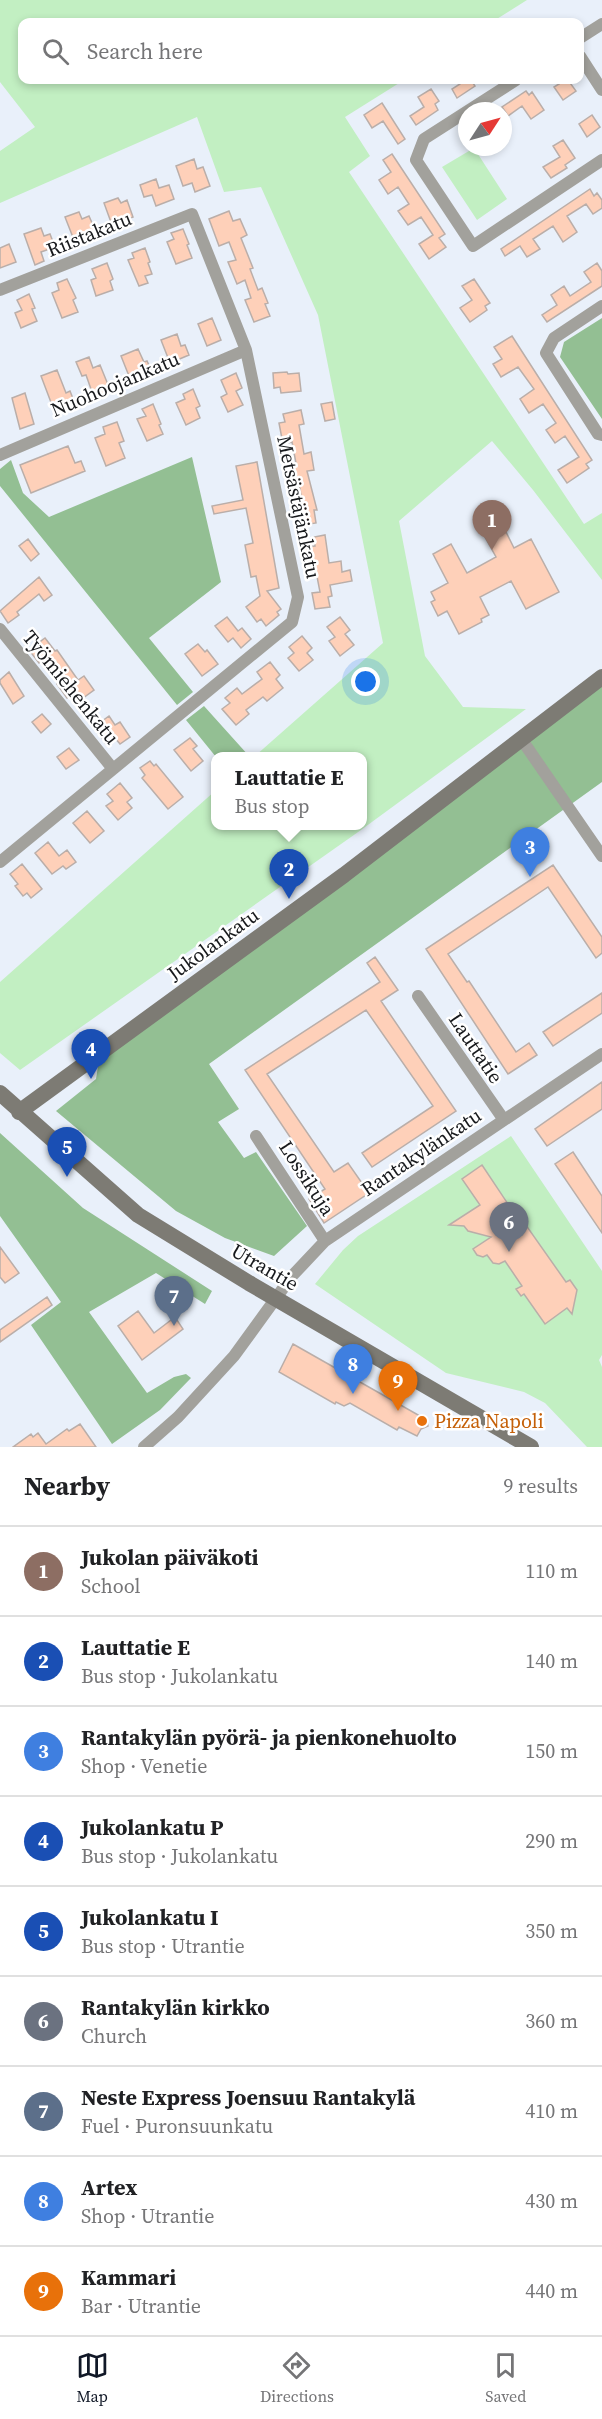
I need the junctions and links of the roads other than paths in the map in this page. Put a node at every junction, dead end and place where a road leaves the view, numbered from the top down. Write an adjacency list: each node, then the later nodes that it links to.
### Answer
1 (602, 24): 2 (street)
2 (584, 35)
3 (584, 63): 5 (street)
4 (510, 84): 6 (street)
5 (602, 90)
6 (602, 160)
7 (192, 214): 8 (street, Riistakatu); 10 (street, Metsästäjänkatu)
8 (0, 290)
9 (602, 306): 11 (street)
10 (246, 350): 12 (street, Nuohoojankatu); 16 (street, Metsästäjänkatu)
11 (602, 435)
12 (1, 451)
13 (0, 629): 16 (street, Työmiehenkatu)
14 (602, 677): 15 (main road, Jukolankatu)
15 (522, 740): 17 (street); 22 (main road, Jukolankatu)
16 (113, 768): 18 (street, Metsästäjänkatu)
17 (602, 856)
18 (0, 862)
19 (418, 996): 23 (street, Lauttatie)
20 (602, 1054): 23 (street, Rantakylänkatu)
21 (0, 1093): 22 (main road, Utrantie)
22 (20, 1112): 26 (main road, Utrantie)
23 (504, 1120): 25 (street, Rantakylänkatu)
24 (256, 1136): 25 (street, Lossikuja)
25 (325, 1241): 26 (street, Rantakylänkatu)
26 (276, 1297): 27 (street, Rantakylänkatu); 28 (main road, Utrantie)
27 (144, 1447)
28 (531, 1447)

